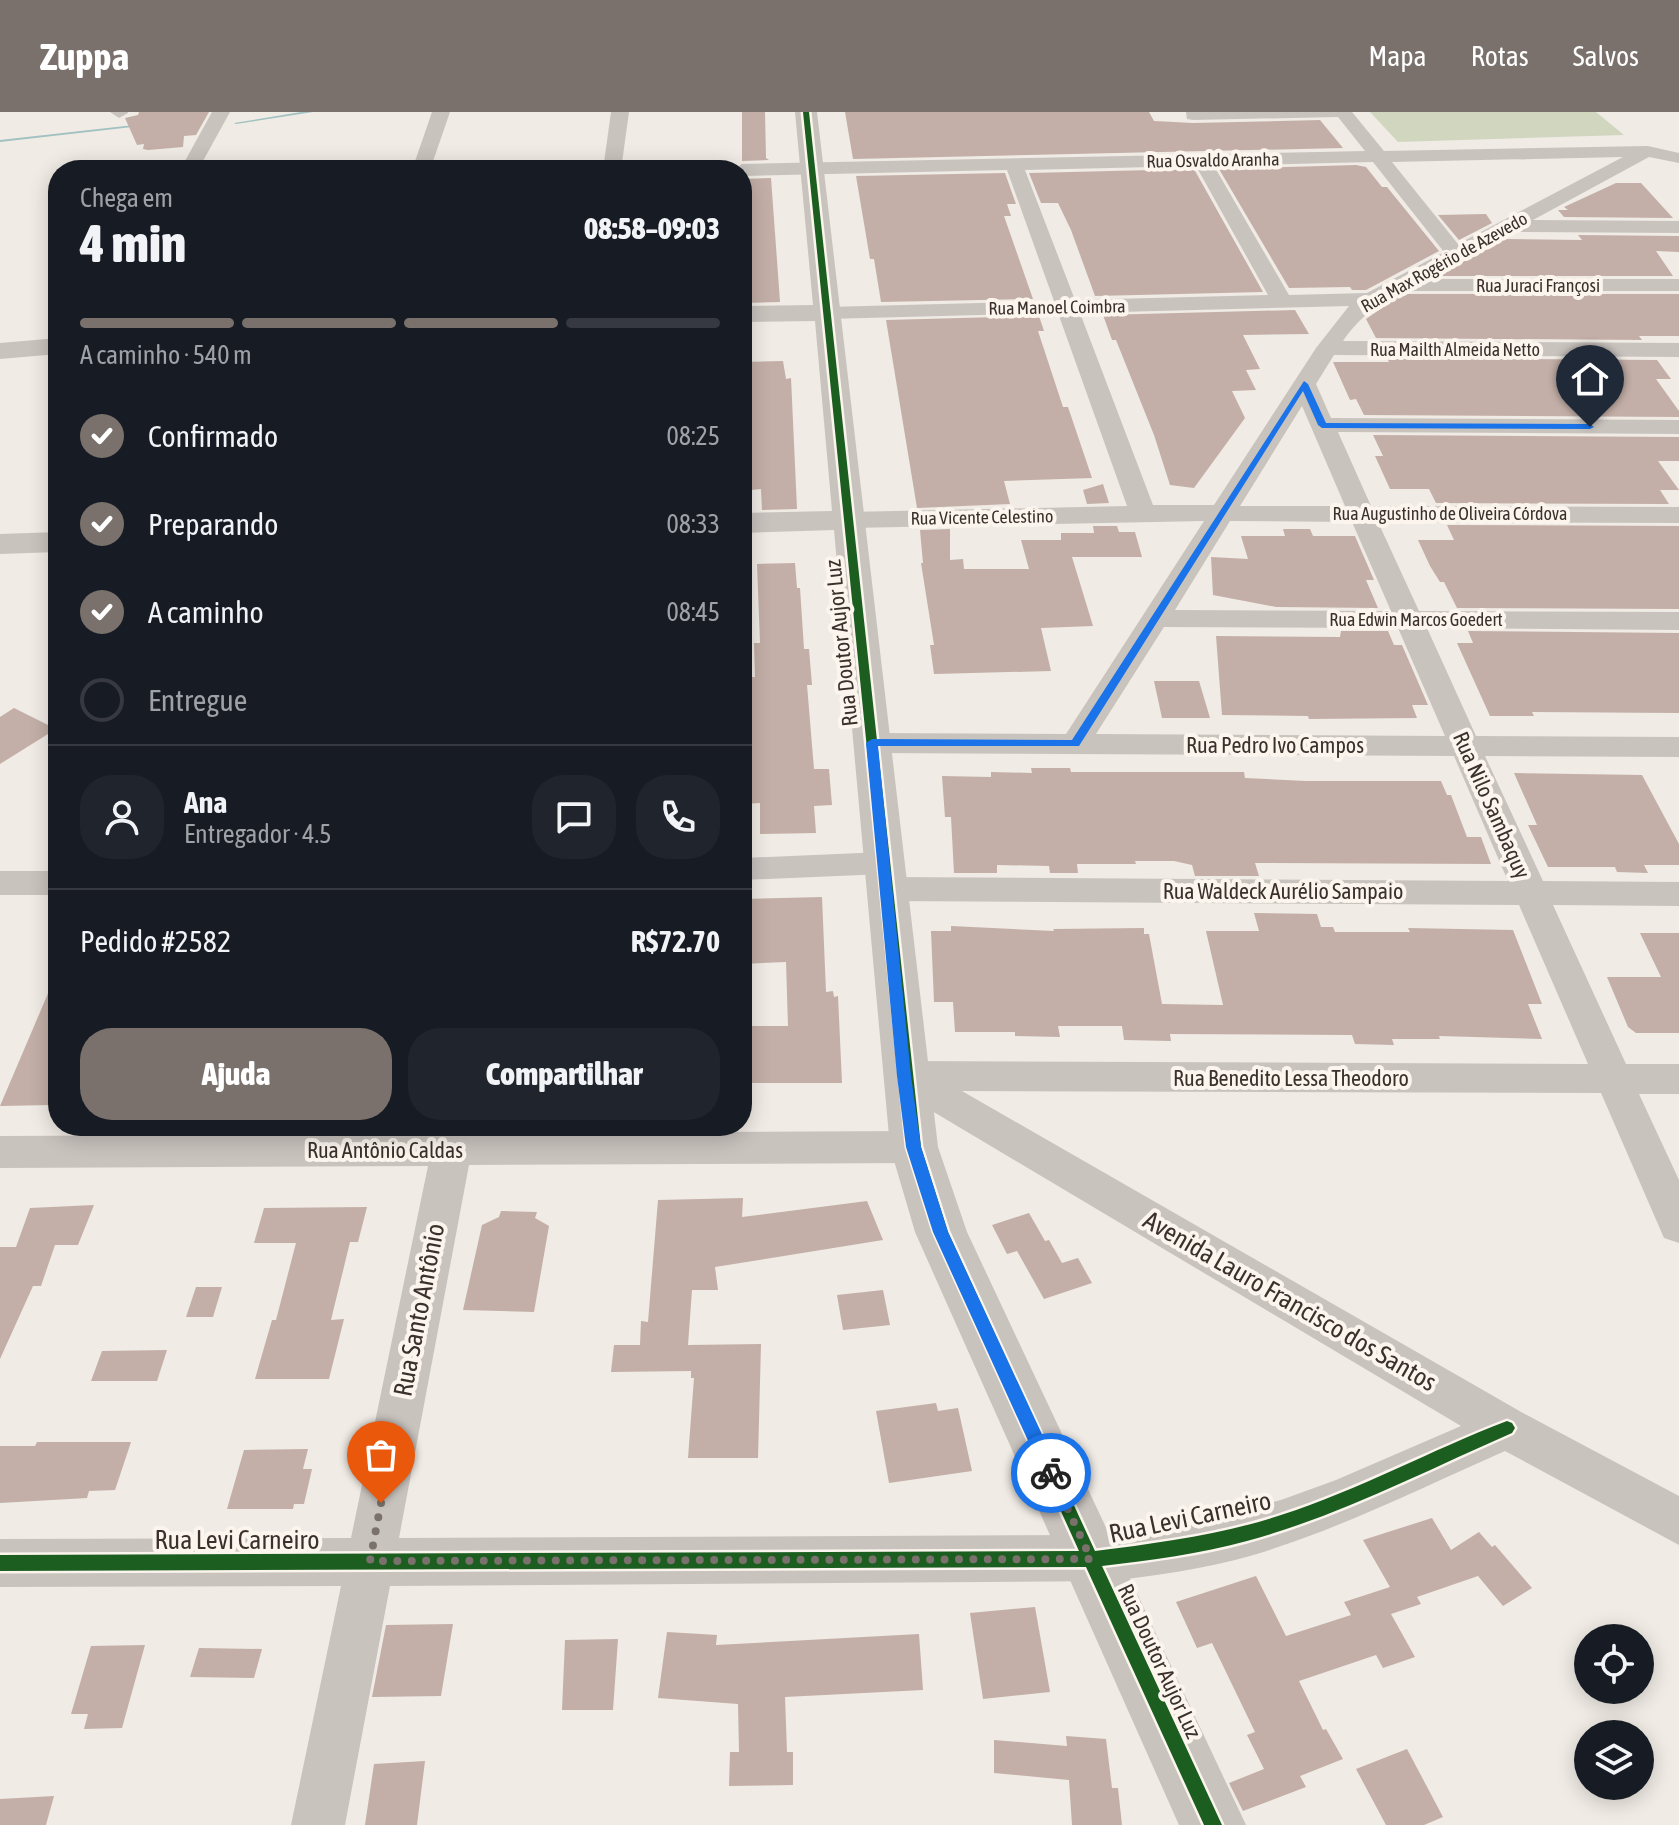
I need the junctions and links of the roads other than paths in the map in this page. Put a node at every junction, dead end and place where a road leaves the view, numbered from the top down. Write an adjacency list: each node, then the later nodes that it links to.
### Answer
1 (221, 112): 10 (street)
2 (441, 112): 11 (street)
3 (620, 112): 12 (street)
4 (806, 112): 15 (street, Rua Doutor Aujor Luz)
5 (1343, 112): 6 (street); 8 (street)
6 (1193, 115)
7 (1659, 145): 8 (street, Rua Osvaldo Aranha); 9 (street, Rua Osvaldo Aranha); 17 (street, Rua Max Rogério de Azevedo)
8 (1378, 157): 13 (street, Rua Osvaldo Aranha); 19 (street)
9 (1679, 158)
10 (195, 160)
11 (424, 160)
12 (613, 160)
13 (1202, 160): 14 (street, Rua Osvaldo Aranha); 23 (street)
14 (1014, 165): 15 (street, Rua Osvaldo Aranha); 24 (street)
15 (812, 169): 16 (street, Rua Osvaldo Aranha); 25 (street, Rua Doutor Aujor Luz)
16 (752, 170)
17 (1505, 226): 18 (street); 19 (street, Rua Max Rogério de Azevedo)
18 (1679, 227)
19 (1455, 253): 20 (street, Rua Max Rogério de Azevedo)
20 (1398, 285): 21 (street, Rua Juraci Françosi); 22 (street, Rua Max Rogério de Azevedo)
21 (1679, 285)
22 (1371, 299): 23 (street, Rua Manoel Coimbra); 28 (street, Rua Max Rogério de Azevedo)
23 (1282, 301): 24 (street, Rua Manoel Coimbra)
24 (1066, 307): 25 (street, Rua Manoel Coimbra); 35 (street)
25 (827, 313): 26 (street, Rua Manoel Coimbra); 38 (street, Rua Doutor Aujor Luz)
26 (752, 314)
27 (48, 347): 30 (street)
28 (1327, 348): 29 (street, Rua Mailth Almeida Netto); 31 (street, Rua Max Rogério de Azevedo)
29 (1679, 350)
30 (0, 351)
31 (1304, 384): 32 (street, Rua Nilo Sambaquy); 34 (street, Rua Max Rogério de Azevedo)
32 (1322, 425): 33 (street); 36 (street, Rua Nilo Sambaquy)
33 (1679, 427)
34 (1222, 512): 35 (street, Rua Vicente Celestino); 36 (street, Rua Augustinho de Oliveira Córdova); 42 (street, Rua Max Rogério de Azevedo)
35 (1143, 513): 38 (street, Rua Vicente Celestino)
36 (1362, 513): 37 (street, Rua Augustinho de Oliveira Córdova); 43 (street, Rua Nilo Sambaquy)
37 (1679, 515)
38 (849, 520): 39 (street, Rua Vicente Celestino); 45 (street, Rua Doutor Aujor Luz)
39 (752, 523)
40 (48, 542): 41 (street)
41 (0, 544)
42 (1154, 618): 43 (street, Rua Edwin Marcos Goedert); 46 (street, Rua Max Rogério de Azevedo)
43 (1409, 619): 44 (street, Rua Edwin Marcos Goedert); 47 (street, Rua Nilo Sambaquy)
44 (1679, 621)
45 (872, 743): 46 (street, Rua Pedro Ivo Campos); 50 (street, Rua Doutor Aujor Luz)
46 (1075, 744): 47 (street, Rua Pedro Ivo Campos)
47 (1465, 746): 48 (street, Rua Pedro Ivo Campos); 53 (street, Rua Nilo Sambaquy)
48 (1679, 747)
49 (752, 869): 50 (street, Rua Waldeck Aurélio Sampaio)
50 (886, 876): 53 (street, Rua Waldeck Aurélio Sampaio); 55 (street, Rua Doutor Aujor Luz)
51 (0, 883): 52 (street)
52 (48, 883)
53 (1531, 893): 54 (street, Rua Waldeck Aurélio Sampaio); 56 (street, Rua Nilo Sambaquy)
54 (1679, 894)
55 (904, 1076): 56 (street, Rua Benedito Lessa Theodoro); 59 (street, Rua Doutor Aujor Luz); 62 (street, Avenida Lauro Francisco dos Santos)
56 (1613, 1079): 57 (street, Rua Benedito Lessa Theodoro); 61 (street, Rua Nilo Sambaquy)
57 (1679, 1079)
58 (453, 1138): 59 (street, Rua Antônio Caldas); 60 (street, Rua Antônio Caldas); 65 (street, Rua Santo Antônio)
59 (914, 1147): 64 (street, Rua Doutor Aujor Luz)
60 (0, 1152)
61 (1679, 1226)
62 (1507, 1428): 63 (street, Avenida Lauro Francisco dos Santos); 64 (street, Rua Levi Carneiro)
63 (1679, 1522)
64 (1091, 1559): 65 (street, Rua Levi Carneiro); 68 (street, Rua Doutor Aujor Luz)
65 (370, 1561): 66 (street, Rua Levi Carneiro); 67 (street, Rua Santo Antônio)
66 (0, 1563)
67 (318, 1825)
68 (1213, 1825)

